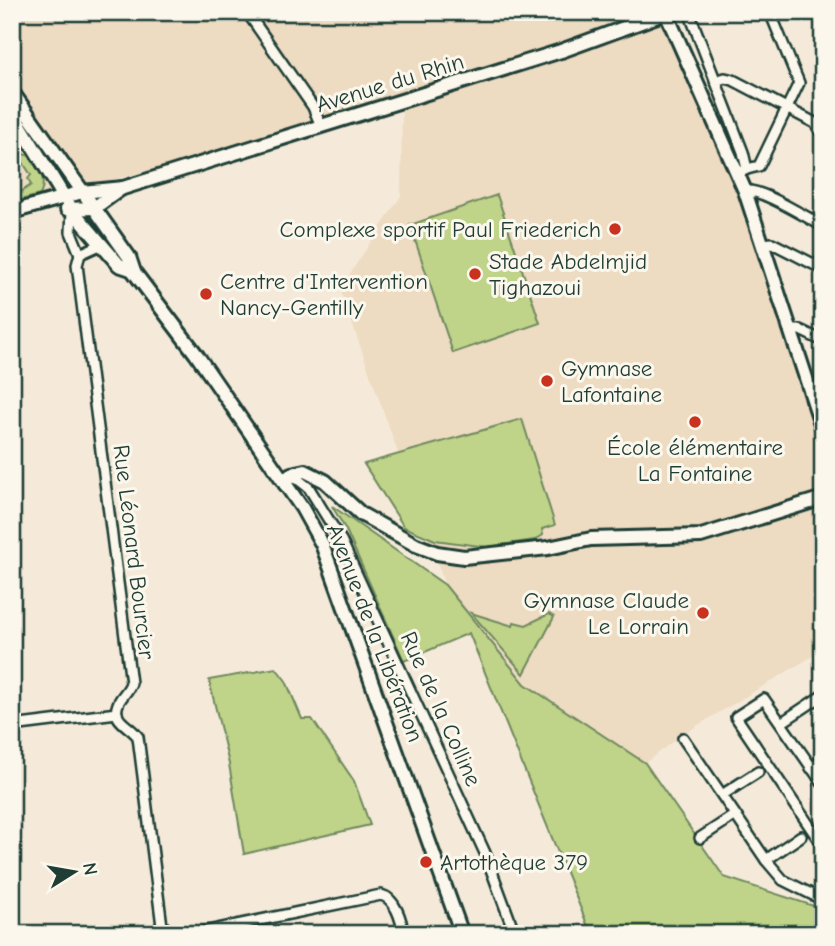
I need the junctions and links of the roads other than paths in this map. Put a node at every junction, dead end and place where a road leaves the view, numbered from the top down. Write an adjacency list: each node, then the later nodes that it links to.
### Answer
1 (247, 12): 9 (street)
2 (770, 12): 7 (street)
3 (667, 13): 9 (main road, Avenue du Rhin); 11 (main road)
4 (692, 20): 5 (street)
5 (715, 81): 7 (street); 11 (street)
6 (12, 92): 13 (main road, Avenue de la Libération)
7 (789, 109): 10 (street); 11 (street)
8 (12, 112): 15 (main road, Avenue de la Libération)
9 (321, 126): 14 (main road, Avenue du Rhin)
10 (823, 135)
11 (742, 171): 12 (main road)
12 (745, 191): 21 (street); 22 (main road)
13 (82, 192): 14 (main road, Avenue du Rhin); 15 (main road); 17 (main road, Avenue de la Libération)
14 (118, 192): 17 (main road, Avenue du Rhin); 20 (main road)
15 (63, 198): 16 (main road); 18 (main road, Avenue de la Libération)
16 (46, 203): 18 (main road); 19 (main road)
17 (94, 208): 18 (main road); 20 (main road, Avenue de la Libération)
18 (72, 210): 23 (main road, Avenue de la Libération); 24 (street, Rue Léonard Bourcier)
19 (12, 212)
20 (106, 225): 23 (main road); 25 (main road, Avenue de la Libération)
21 (823, 226)
22 (762, 244): 26 (street); 27 (main road)
23 (100, 245): 24 (street); 25 (main road, Avenue de la Libération)
24 (80, 254): 33 (street, Rue Léonard Bourcier)
25 (131, 268): 30 (main road, Avenue de la Libération)
26 (823, 269)
27 (790, 330): 28 (street); 29 (main road)
28 (823, 341)
29 (823, 430)
30 (292, 480): 31 (main road); 53 (main road, Avenue de la Libération); 54 (street, Rue de la Colline)
31 (823, 498)
32 (823, 695): 34 (street)
33 (117, 713): 35 (street); 48 (street)
34 (781, 723): 38 (street); 45 (street)
35 (12, 726)
36 (683, 738): 41 (street)
37 (823, 760): 38 (street)
38 (811, 768): 40 (street)
39 (758, 772): 41 (street)
40 (823, 784)
41 (722, 795): 42 (street)
42 (735, 815): 44 (street); 46 (street)
43 (800, 836): 46 (street)
44 (701, 838)
45 (823, 846)
46 (766, 860): 47 (street)
47 (823, 900)
48 (162, 926): 49 (street); 50 (street)
49 (151, 934)
50 (176, 934)
51 (193, 934): 52 (street)
52 (403, 934)
53 (462, 934)
54 (515, 934)

